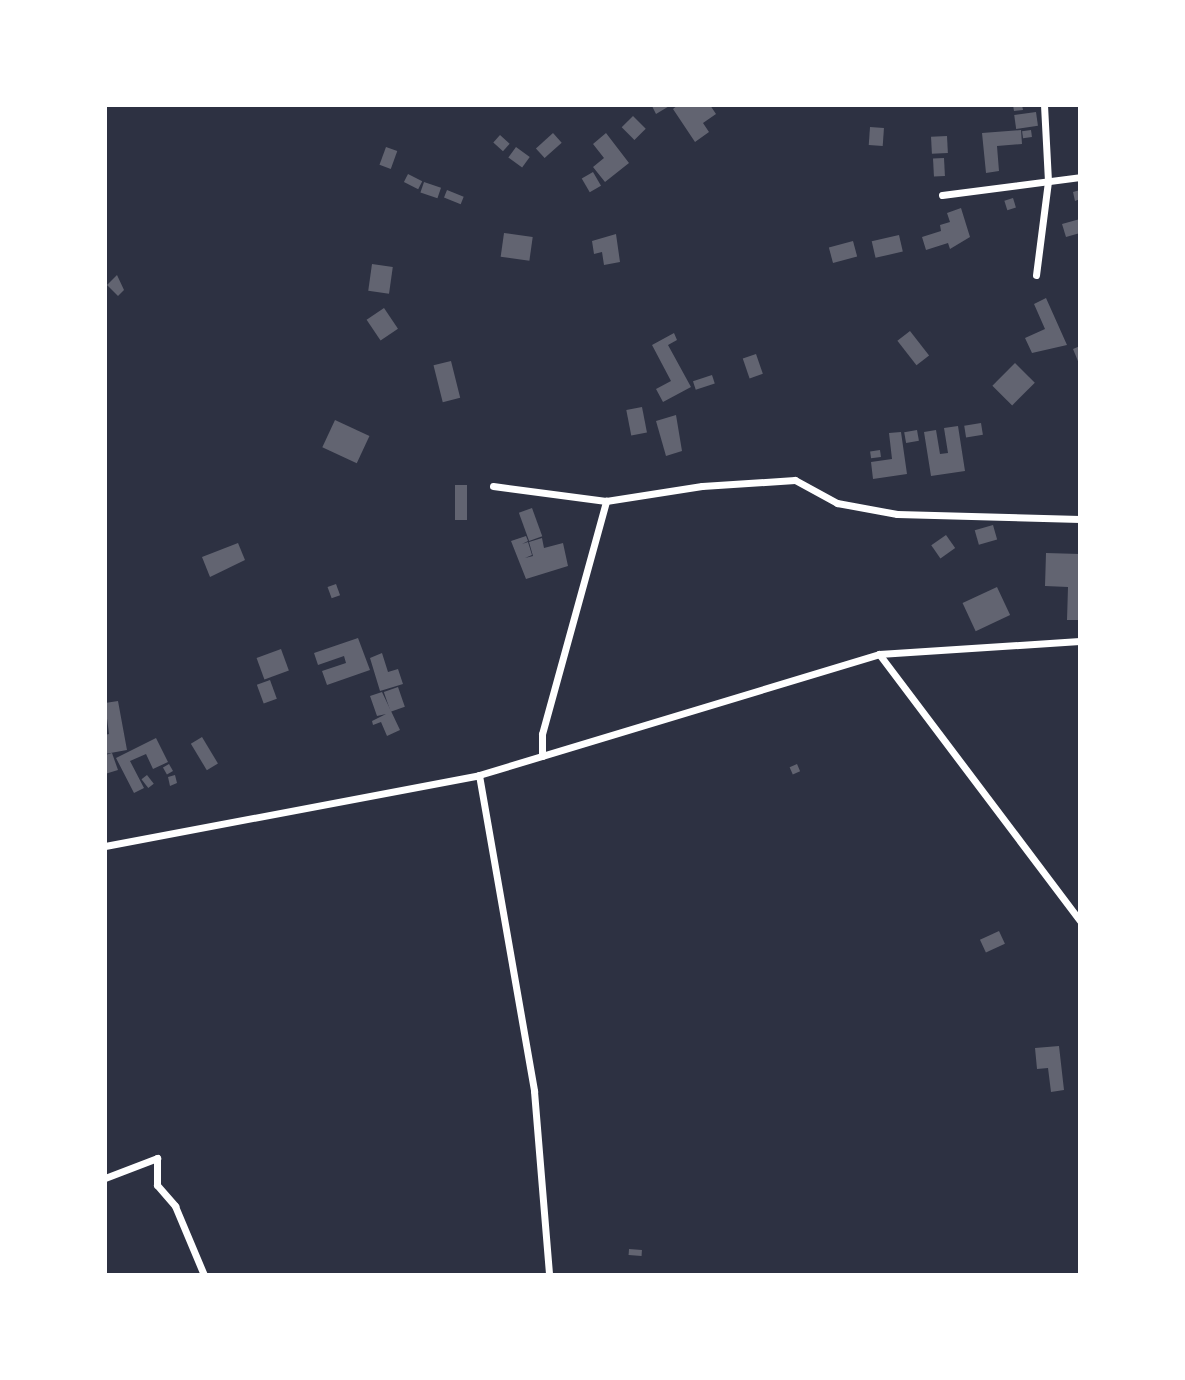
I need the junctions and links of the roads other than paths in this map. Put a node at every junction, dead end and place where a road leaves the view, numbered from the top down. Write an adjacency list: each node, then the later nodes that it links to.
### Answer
1 (1044, 105): 3 (street)
2 (1080, 177): 3 (street)
3 (1048, 181): 4 (street); 5 (street)
4 (942, 195)
5 (1035, 275)
6 (493, 486): 7 (street)
7 (606, 501): 8 (street); 11 (street)
8 (1080, 519)
9 (1080, 641): 10 (street)
10 (880, 654): 11 (street); 14 (street)
11 (542, 757): 12 (street)
12 (479, 775): 13 (street); 17 (street)
13 (105, 846)
14 (1080, 921)
15 (105, 1178): 16 (street)
16 (204, 1275)
17 (549, 1275)

